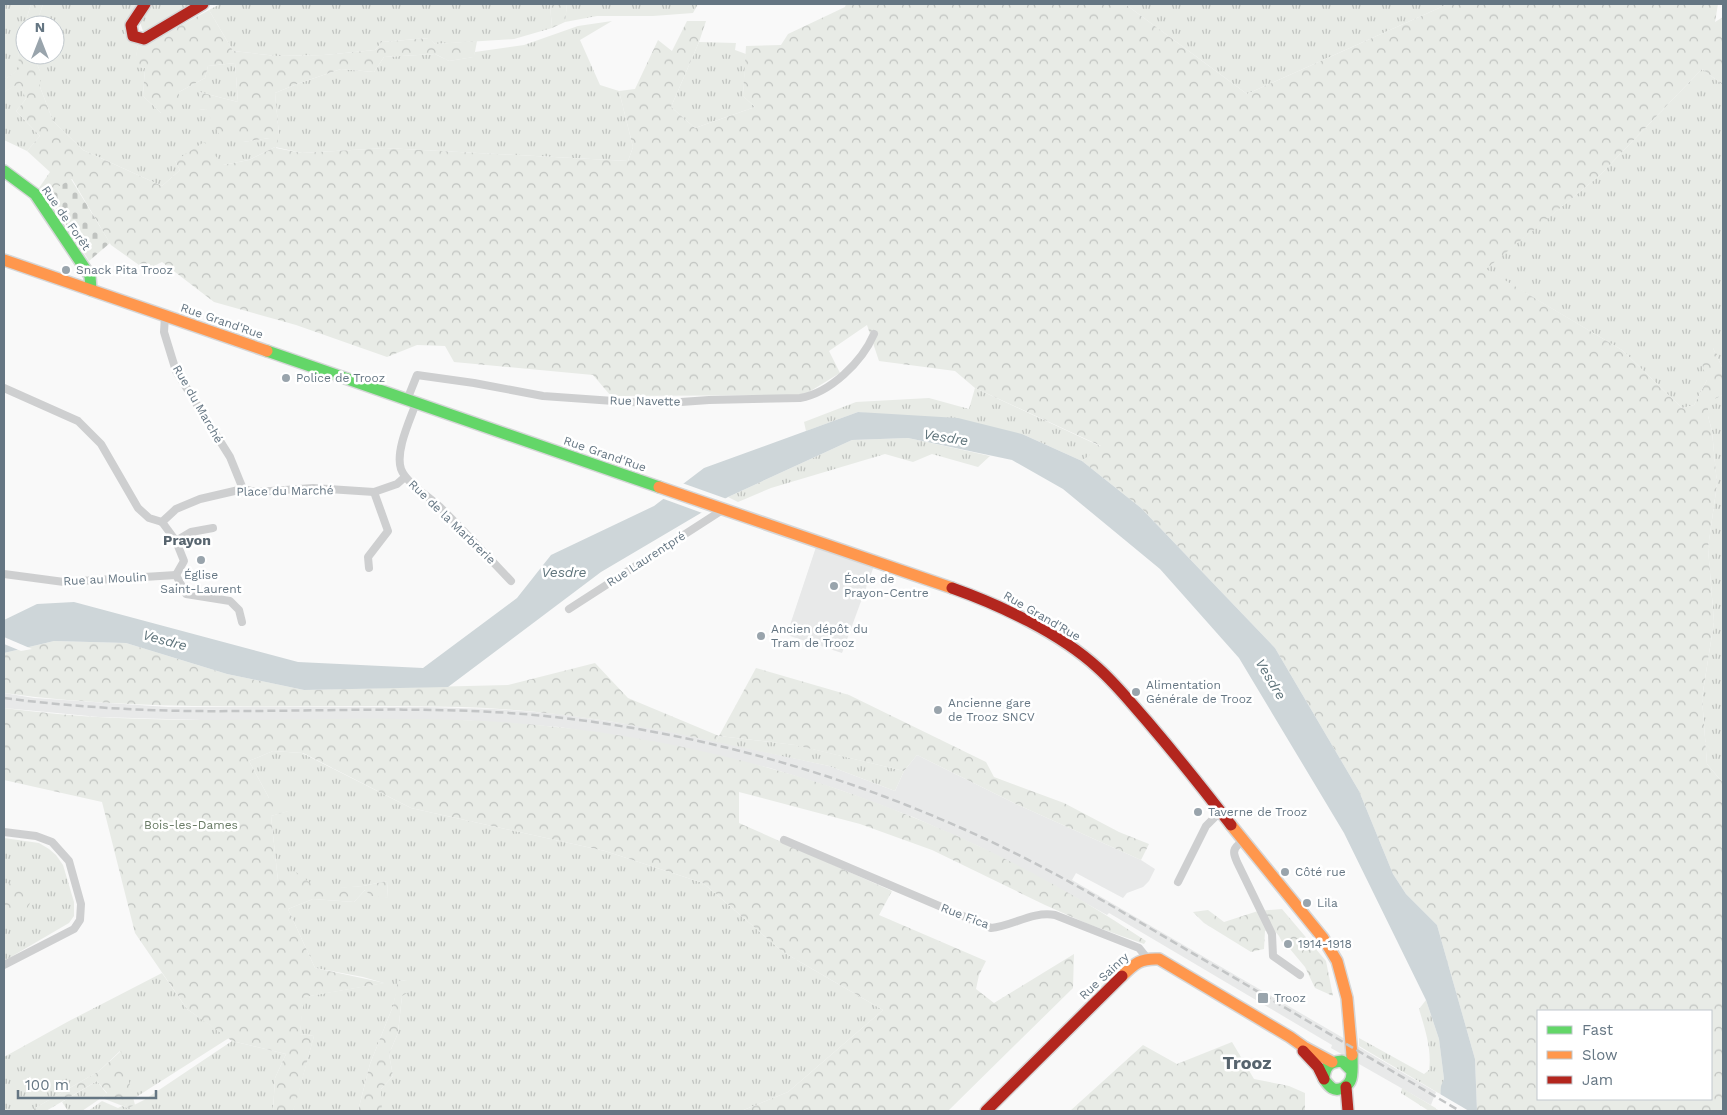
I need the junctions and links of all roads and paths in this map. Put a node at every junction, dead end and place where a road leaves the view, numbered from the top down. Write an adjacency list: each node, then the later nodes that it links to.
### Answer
1 (145, 4): 2 (main road)
2 (203, 4)
3 (4, 171): 5 (main road, Rue de Forêt)
4 (4, 260): 5 (main road, Rue Grand'Rue)
5 (91, 290): 6 (main road, Rue Grand'Rue)
6 (165, 316): 9 (main road, Rue Grand'Rue); 11 (street, Rue du Marché)
7 (874, 334): 9 (street, Rue Navette)
8 (4, 388): 14 (street)
9 (411, 402): 10 (street, Rue de la Marbrerie); 13 (main road, Rue Grand'Rue)
10 (405, 477): 12 (street, Place du Marché); 20 (street, Rue de la Marbrerie)
11 (243, 489): 12 (street, Place du Marché); 14 (street, Place du Marché)
12 (374, 492): 17 (street)
13 (720, 508): 21 (street, Rue Laurentpré); 23 (main road, Rue Grand'Rue)
14 (162, 522): 16 (street)
15 (213, 528): 16 (street)
16 (176, 541): 19 (street)
17 (369, 568)
18 (4, 574): 19 (street, Rue au Moulin)
19 (176, 575): 22 (street)
20 (511, 580)
21 (569, 609)
22 (242, 622)
23 (1159, 737): 24 (main road, Rue Grand'Rue); 34 (main road, Rue Grand'Rue)
24 (1216, 816): 27 (main road, Rue Grand'Rue); 28 (street)
25 (4, 832): 30 (street)
26 (784, 840): 29 (street, Rue Fica)
27 (1238, 845): 31 (street); 33 (main road, Rue Grand'Rue)
28 (1178, 882)
29 (1147, 958): 32 (main road, Rue Sainry); 37 (main road, Rue Sainry)
30 (4, 965)
31 (1300, 975)
32 (1290, 1037): 33 (main road, Rue Sainry); 35 (main road, Rue Sainry)
33 (1334, 1062): 34 (main road); 35 (main road, Rue Grand'Rue)
34 (1350, 1069): 36 (main road, Rue Grand'Rue)
35 (1324, 1079): 36 (main road)
36 (1340, 1088): 38 (main road); 39 (main road)
37 (986, 1111)
38 (1341, 1111)
39 (1348, 1111)

